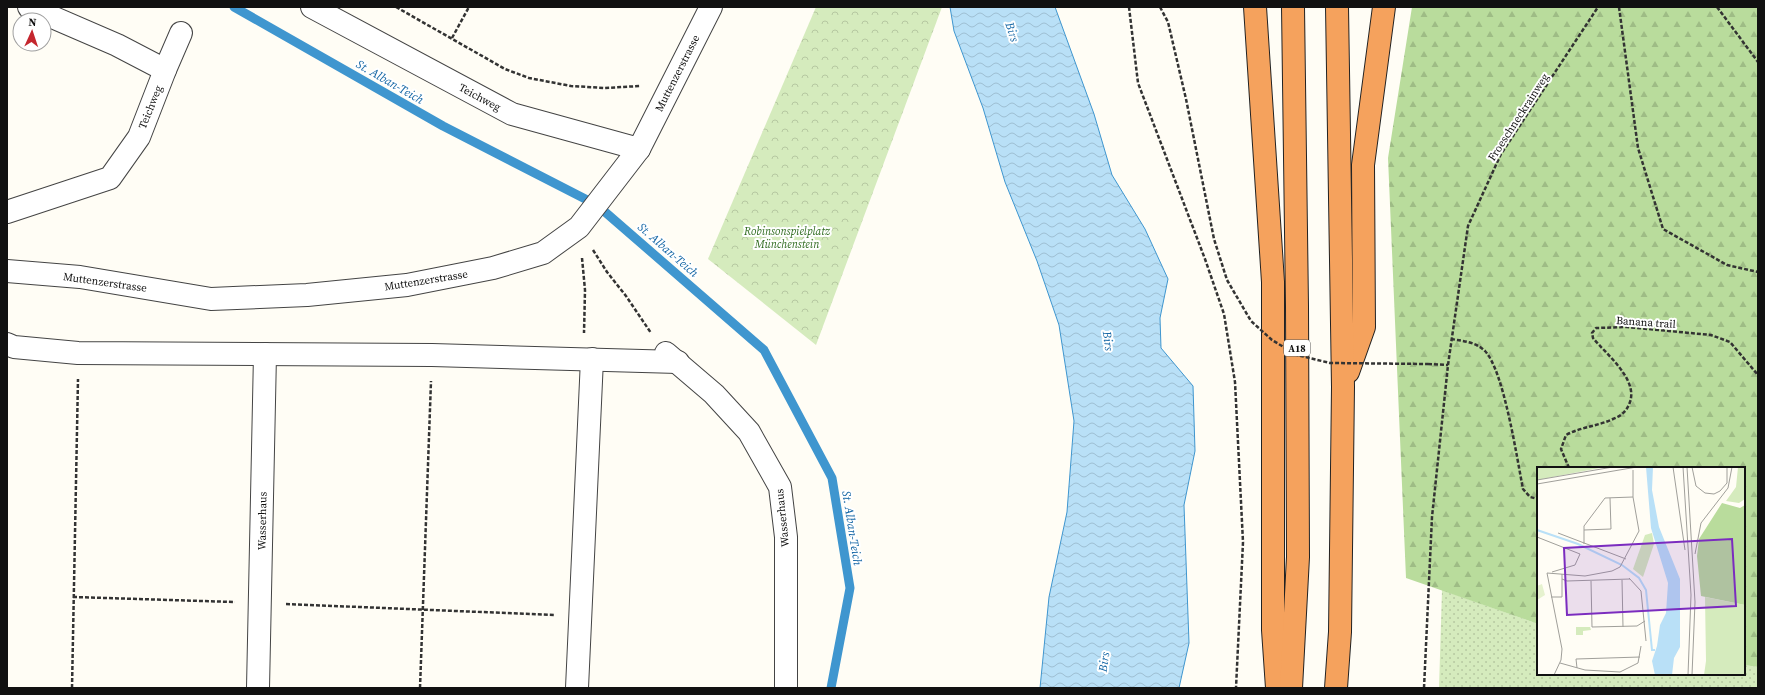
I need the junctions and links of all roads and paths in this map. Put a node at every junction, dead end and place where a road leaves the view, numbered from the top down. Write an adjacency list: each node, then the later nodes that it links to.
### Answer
1 (29, 7): 18 (street)
2 (312, 7): 20 (street, Teichweg)
3 (396, 7): 16 (path)
4 (469, 7): 16 (path)
5 (711, 7): 19 (street, Muttenzerstrasse)
6 (1129, 7): 46 (path)
7 (1160, 7): 32 (path, bridge)
8 (1255, 7): 47 (highway)
9 (1293, 7): 48 (highway, A18)
10 (1337, 7): 34 (highway)
11 (1384, 7): 34 (highway)
12 (1598, 7): 25 (path, Froeschneckrainweg)
13 (1619, 7): 24 (path)
14 (1717, 7): 17 (path)
15 (181, 33): 18 (street, Teichweg)
16 (452, 38): 19 (path)
17 (1758, 62)
18 (165, 70): 21 (street, Teichweg)
19 (673, 82): 20 (street, Muttenzerstrasse)
20 (639, 149): 22 (street, Muttenzerstrasse)
21 (7, 212)
22 (579, 227): 23 (street, Muttenzerstrasse); 30 (path); 31 (path)
23 (7, 271)
24 (1758, 272)
25 (1451, 339): 32 (path, Froeschneckrainweg); 36 (path)
26 (7, 344): 27 (street)
27 (78, 353): 28 (street); 37 (path)
28 (265, 354): 29 (street); 38 (street, Wasserhaus)
29 (432, 354): 31 (street); 39 (path)
30 (670, 356): 31 (street); 45 (street, Wasserhaus)
31 (587, 359): 40 (street)
32 (1448, 365): 50 (path, Froeschneckrainweg)
33 (1758, 375): 35 (path, Banana trail)
34 (1343, 387): 49 (highway)
35 (1569, 467)
36 (1537, 499)
37 (73, 597): 38 (path); 41 (path)
38 (260, 603): 39 (path); 42 (street, Wasserhaus)
39 (422, 610): 40 (path); 43 (path)
40 (580, 616): 44 (street)
41 (72, 688)
42 (258, 688)
43 (420, 688)
44 (577, 688)
45 (786, 688)
46 (1236, 688)
47 (1277, 688)
48 (1291, 688)
49 (1336, 688)
50 (1424, 688)

